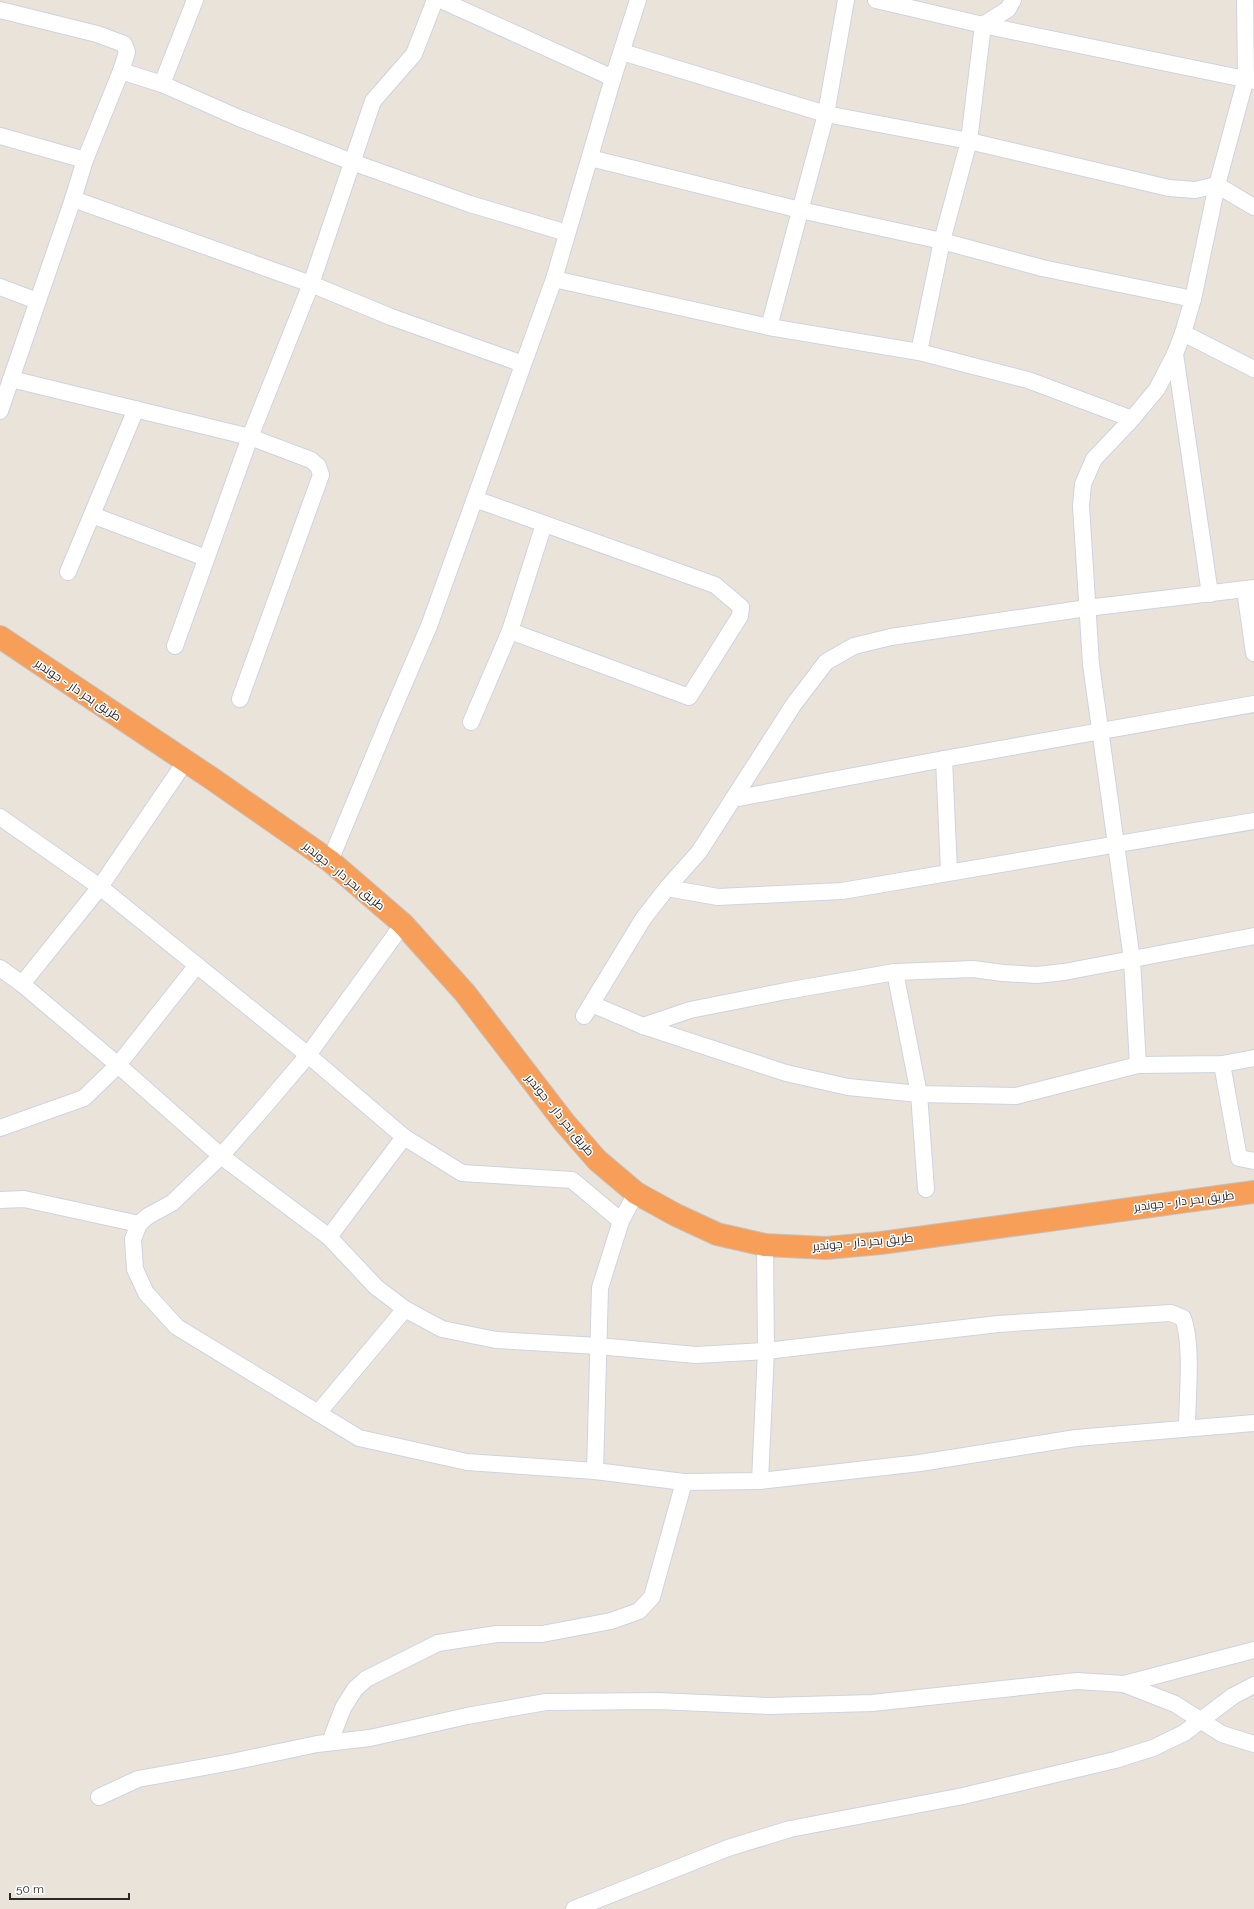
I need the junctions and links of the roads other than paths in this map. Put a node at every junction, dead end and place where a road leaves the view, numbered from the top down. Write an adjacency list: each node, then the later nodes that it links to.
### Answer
1 (195, 0): 15 (street)
2 (435, 0): 21 (street)
3 (441, 0): 13 (street)
4 (638, 0): 11 (street)
5 (846, 0): 16 (street)
6 (876, 0): 10 (street)
7 (1013, 0): 10 (street)
8 (1245, 0): 14 (street)
9 (0, 10): 12 (street)
10 (983, 25): 14 (street); 18 (street)
11 (622, 52): 13 (street); 16 (street)
12 (121, 71): 15 (street); 20 (street)
13 (613, 78): 19 (street)
14 (1250, 79): 22 (street)
15 (162, 84): 21 (street)
16 (826, 114): 18 (street); 25 (street)
17 (0, 136): 20 (street)
18 (969, 141): 22 (street); 27 (street)
19 (590, 158): 25 (street); 26 (street)
20 (85, 160): 23 (street)
21 (352, 162): 26 (street); 29 (street)
22 (1217, 185): 24 (street); 31 (street)
23 (73, 199): 29 (street); 32 (street)
24 (1254, 207)
25 (800, 210): 27 (street); 33 (street)
26 (567, 232): 28 (street)
27 (942, 241): 31 (street); 35 (street)
28 (554, 279): 33 (street); 37 (street)
29 (311, 284): 37 (street); 43 (street)
30 (0, 287): 32 (street)
31 (1193, 299): 34 (street)
32 (37, 301): 39 (street)
33 (769, 327): 35 (street)
34 (1183, 333): 36 (street); 38 (street)
35 (919, 352): 42 (street)
36 (1175, 354): 42 (street); 50 (street)
37 (523, 364): 44 (street)
38 (1254, 370)
39 (6, 387): 40 (street); 41 (street)
40 (136, 409): 43 (street); 45 (street)
41 (0, 411)
42 (1132, 419): 51 (street)
43 (250, 437): 47 (street); 56 (street)
44 (475, 499): 46 (street); 66 (street)
45 (92, 515): 47 (street); 48 (street)
46 (544, 524): 52 (street); 52 (street)
47 (206, 558): 54 (street)
48 (68, 572)
49 (1250, 589): 50 (street); 55 (street)
50 (1210, 594): 51 (street)
51 (1087, 608): 59 (street); 62 (street)
52 (510, 631): 58 (street)
53 (0, 637): 61 (highway, طريق بحر دار - جوندير)
54 (175, 646)
55 (1254, 653)
56 (240, 699)
57 (1254, 704): 59 (street)
58 (471, 722)
59 (1102, 732): 60 (street); 65 (street)
60 (944, 759): 62 (street); 67 (street)
61 (185, 762): 66 (highway, طريق بحر دار - جوندير); 68 (street)
62 (733, 799): 69 (street)
63 (0, 817): 68 (street)
64 (1254, 821): 65 (street)
65 (1116, 845): 67 (street); 72 (street)
66 (330, 861): 70 (highway, طريق بحر دار - جوندير)
67 (950, 872): 69 (street)
68 (100, 887): 73 (street); 76 (street)
69 (667, 888): 77 (street)
70 (403, 924): 78 (street); 90 (highway, طريق بحر دار - جوندير)
71 (1254, 936): 72 (street)
72 (1132, 960): 75 (street); 82 (street)
73 (197, 966): 78 (street); 81 (street)
74 (0, 968): 76 (street)
75 (895, 972): 77 (street); 83 (street)
76 (22, 984): 81 (street)
77 (644, 1026): 83 (street)
78 (308, 1055): 85 (street); 86 (street)
79 (1254, 1058): 80 (street)
80 (1222, 1064): 82 (street); 87 (street)
81 (118, 1065): 84 (street); 86 (street)
82 (1138, 1065): 83 (street)
83 (919, 1094): 88 (street)
84 (0, 1128)
85 (404, 1137): 92 (street); 94 (street)
86 (221, 1156): 93 (street); 94 (street)
87 (1254, 1161)
88 (926, 1189)
89 (1254, 1192): 95 (highway, طريق بحر دار - جوندير)
90 (636, 1193): 92 (street); 95 (highway, طريق بحر دار - جوندير)
91 (0, 1200): 93 (street)
92 (621, 1221): 97 (street)
93 (139, 1224): 99 (street)
94 (329, 1237): 96 (street)
95 (765, 1245): 98 (street)
96 (406, 1309): 97 (street); 99 (street)
97 (598, 1346): 98 (street); 102 (street)
98 (766, 1352): 101 (street); 103 (street)
99 (318, 1413): 102 (street)
100 (1254, 1423): 101 (street)
101 (1187, 1428): 103 (street)
102 (595, 1471): 104 (street)
103 (760, 1481): 104 (street)
104 (684, 1482): 109 (street)
105 (1254, 1650): 106 (street)
106 (1124, 1684): 108 (street); 109 (street)
107 (1254, 1685): 108 (street)
108 (1201, 1720): 110 (street); 112 (street)
109 (330, 1742): 111 (street)
110 (1254, 1744)
111 (99, 1797)
112 (574, 1909)

